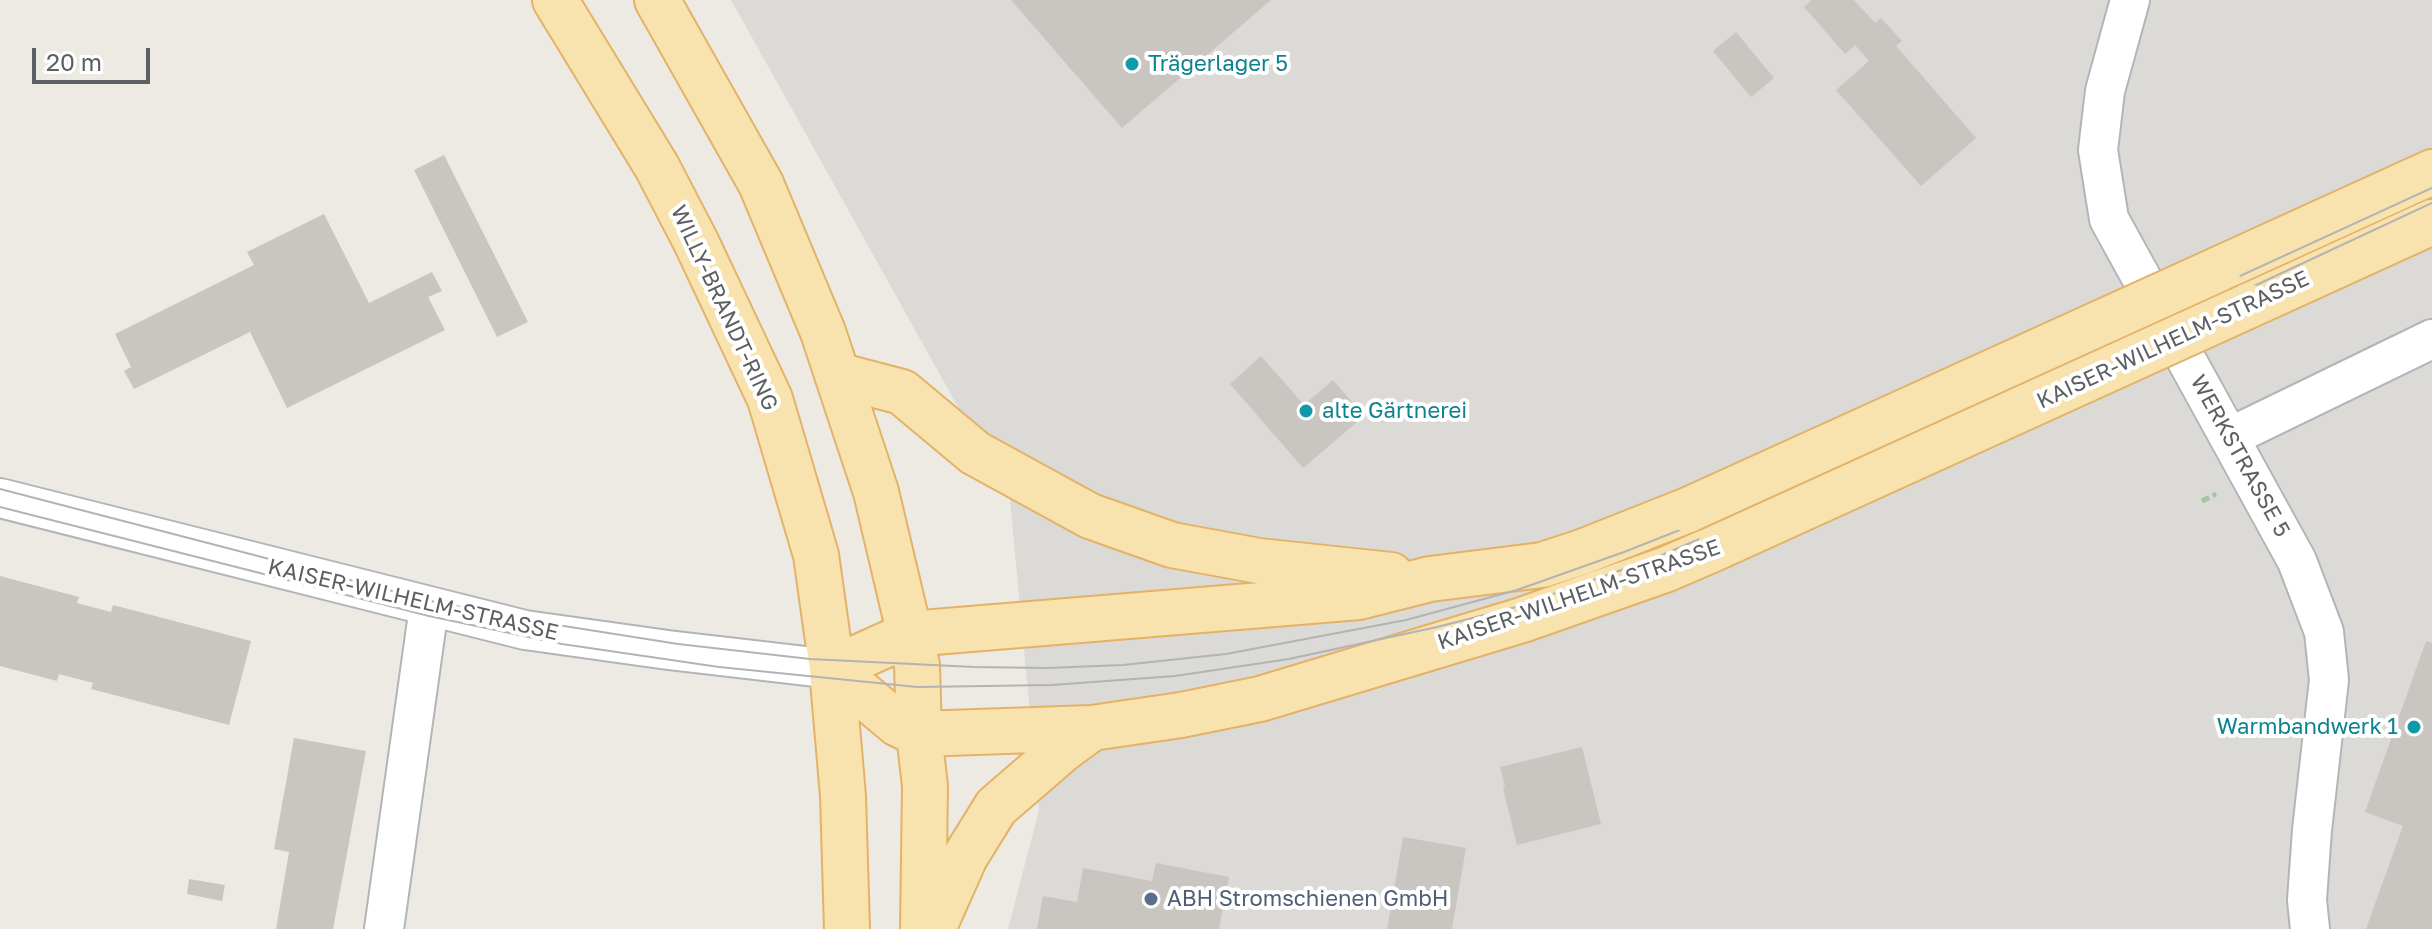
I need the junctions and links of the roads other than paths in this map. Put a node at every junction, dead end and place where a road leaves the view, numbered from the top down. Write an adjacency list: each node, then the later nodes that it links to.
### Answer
1 (555, 0): 13 (main road, WILLY-BRANDT-RING)
2 (657, 0): 7 (main road)
3 (2130, 0): 8 (street, WERKSTRASSE 5)
4 (2432, 172): 10 (main road, KAISER-WILHELM-STRASSE, bridge)
5 (2432, 222): 14 (main road, KAISER-WILHELM-STRASSE, bridge)
6 (2432, 339): 8 (street)
7 (837, 375): 10 (main road); 12 (main road)
8 (2230, 437): 20 (street, WERKSTRASSE 5)
9 (0, 498): 11 (street, KAISER-WILHELM-STRASSE)
10 (1430, 579): 12 (main road, KAISER-WILHELM-STRASSE)
11 (429, 607): 13 (street, KAISER-WILHELM-STRASSE); 16 (street)
12 (910, 634): 13 (main road, KAISER-WILHELM-STRASSE); 15 (main road)
13 (832, 669): 15 (main road); 17 (main road, WILLY-BRANDT-RING)
14 (1092, 728): 15 (main road, KAISER-WILHELM-STRASSE); 19 (main road)
15 (919, 734): 18 (main road)
16 (384, 929)
17 (847, 929)
18 (923, 929)
19 (933, 929)
20 (2310, 929)

